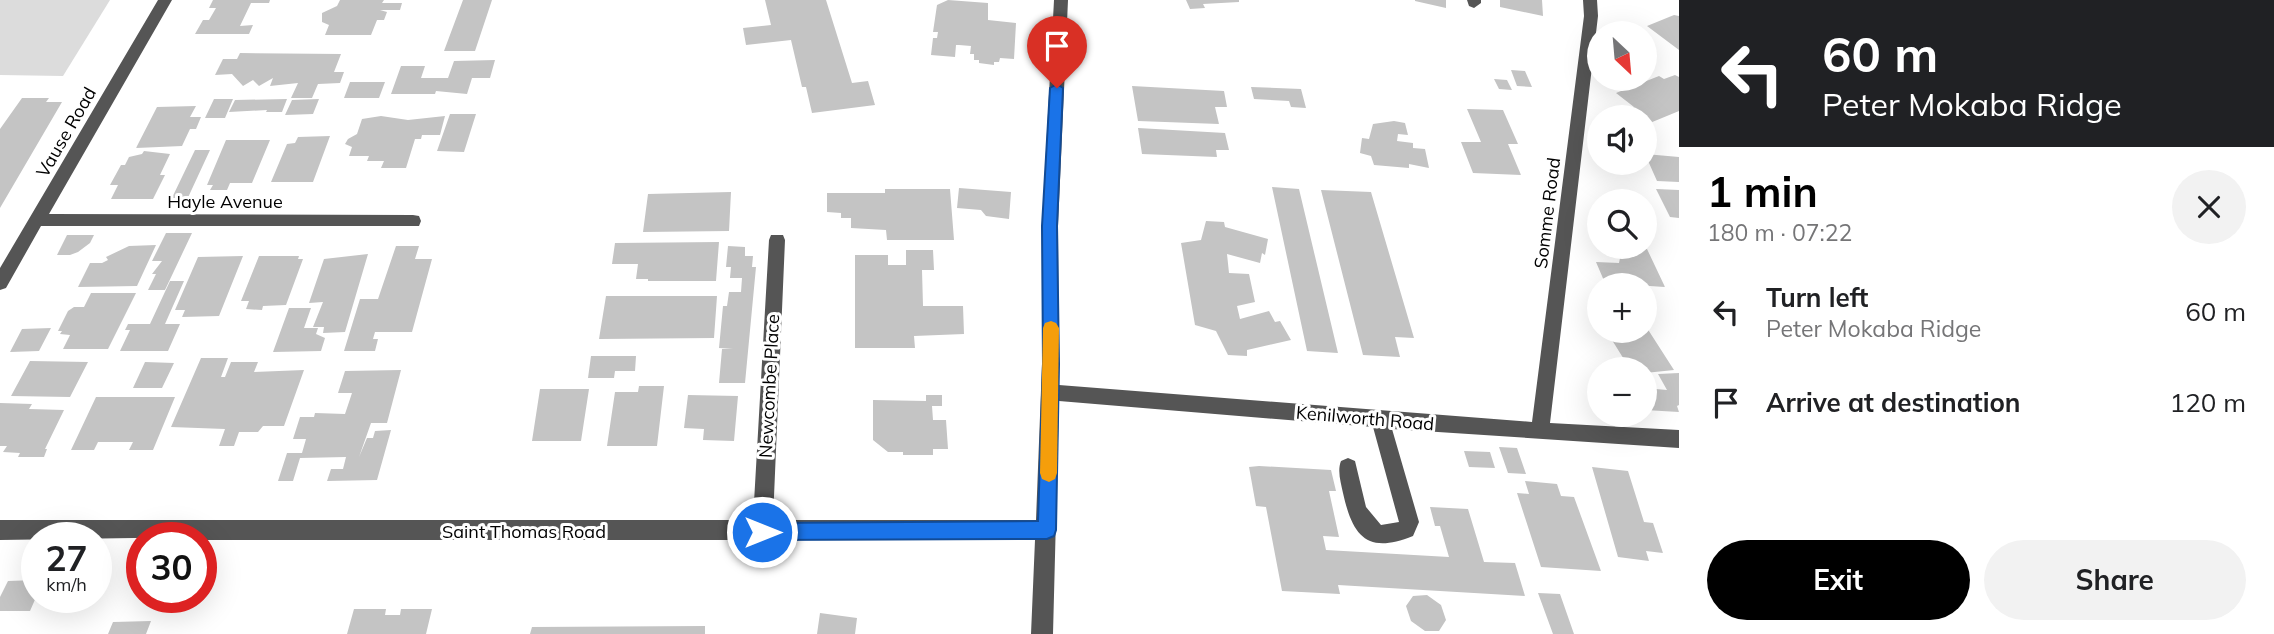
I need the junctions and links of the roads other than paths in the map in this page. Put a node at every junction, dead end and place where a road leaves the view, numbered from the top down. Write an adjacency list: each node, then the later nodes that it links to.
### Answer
1 (165, 0): 4 (street, Vause Road)
2 (1061, 0): 8 (street)
3 (1590, 0): 10 (street, Somme Road)
4 (37, 220): 5 (street, Hayle Avenue); 7 (street, Vause Road)
5 (413, 221)
6 (777, 240): 15 (street, Newcombe Place)
7 (0, 283)
8 (1051, 392): 9 (street, Kenilworth Road); 14 (street)
9 (1380, 420): 10 (street, Kenilworth Road); 12 (street)
10 (1540, 431): 11 (street, Kenilworth Road)
11 (1679, 439)
12 (1348, 467)
13 (0, 530): 15 (street, Saint Thomas Road)
14 (1047, 530): 15 (street, Saint Thomas Road); 16 (street)
15 (762, 532)
16 (1042, 634)

